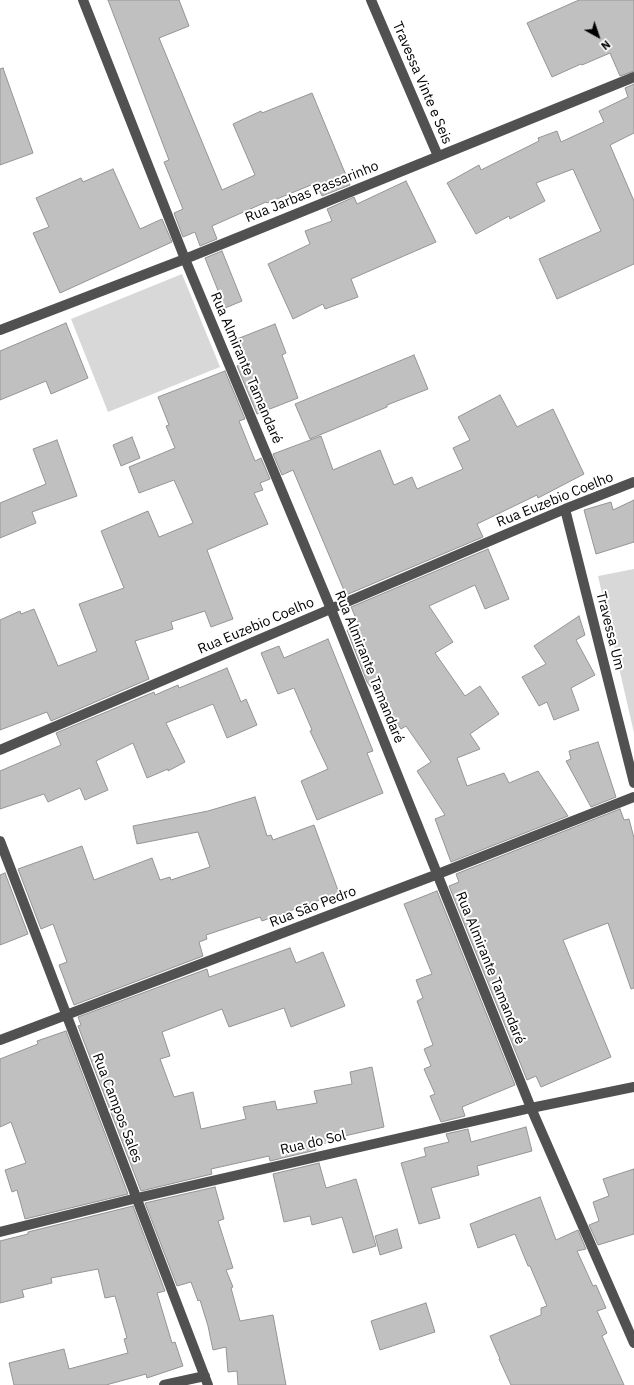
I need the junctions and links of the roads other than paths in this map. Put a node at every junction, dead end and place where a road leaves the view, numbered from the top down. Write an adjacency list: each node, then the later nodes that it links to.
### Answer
1 (83, 0): 5 (street, Rua Almirante Tamandaré)
2 (371, 0): 4 (street, Travessa Vinte e Seis)
3 (634, 77): 4 (street, Rua Jarbas Passarinho)
4 (438, 156): 5 (street, Rua Jarbas Passarinho)
5 (185, 259): 6 (street, Rua Jarbas Passarinho); 9 (street, Rua Almirante Tamandaré)
6 (0, 330)
7 (634, 482): 8 (street, Rua Euzebio Coelho)
8 (565, 509): 9 (street, Rua Euzebio Coelho); 11 (street, Travessa Um)
9 (331, 609): 10 (street, Rua Euzebio Coelho); 14 (street, Rua Almirante Tamandaré)
10 (0, 750)
11 (634, 783)
12 (634, 797): 14 (street, Rua São Pedro)
13 (0, 841): 15 (street, Rua Campos Sales)
14 (438, 874): 15 (street, Rua São Pedro); 18 (street, Rua Almirante Tamandaré)
15 (66, 1016): 16 (street, Rua São Pedro); 19 (street, Rua Campos Sales)
16 (0, 1040)
17 (634, 1087): 18 (street, Rua do Sol)
18 (531, 1108): 19 (street, Rua do Sol); 21 (street, Rua Almirante Tamandaré)
19 (137, 1198): 20 (street, Rua do Sol); 22 (street, Rua Campos Sales)
20 (0, 1232)
21 (634, 1343)
22 (206, 1380): 23 (street)
23 (164, 1385)

